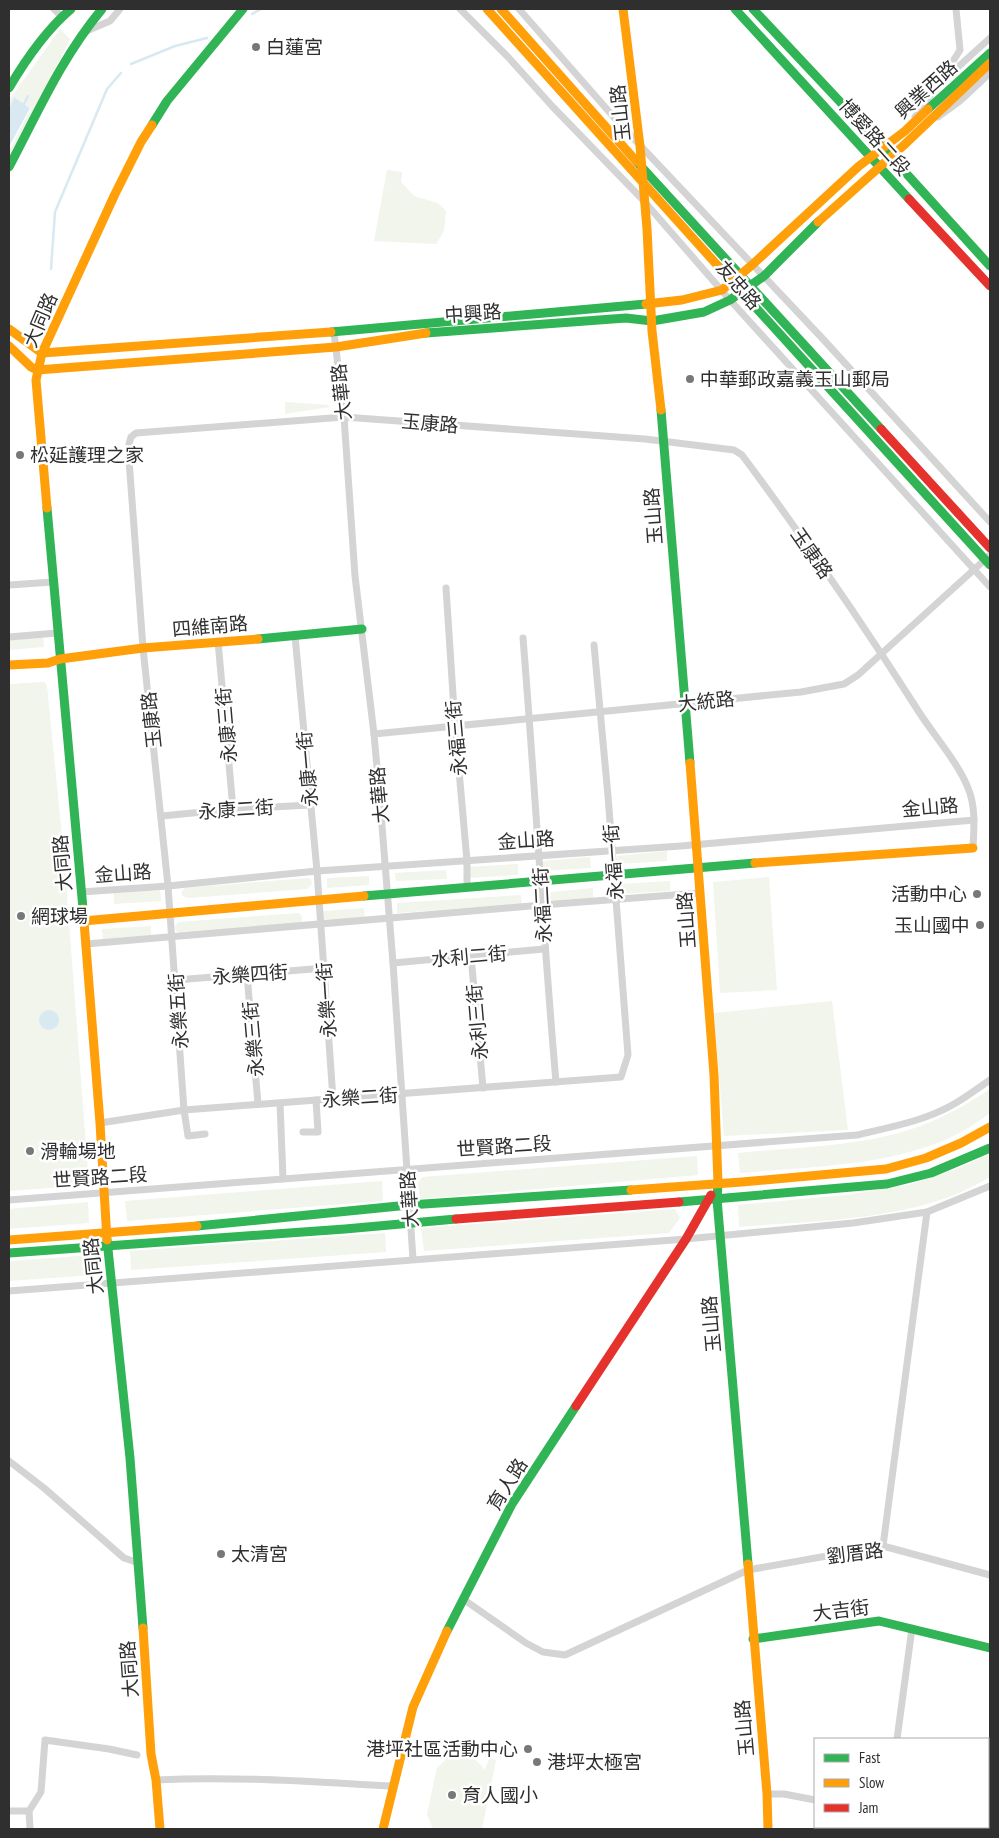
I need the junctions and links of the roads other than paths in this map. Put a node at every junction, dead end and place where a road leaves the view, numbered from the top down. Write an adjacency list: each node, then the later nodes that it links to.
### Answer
1 (54, 9): 15 (street)
2 (69, 9): 15 (street)
3 (102, 9): 16 (street)
4 (106, 9): 16 (street)
5 (120, 9): 16 (street)
6 (243, 9): 49 (street, 大同路)
7 (460, 9): 32 (street, 友忠路)
8 (487, 9): 31 (street, 友忠路)
9 (501, 9): 30 (street, 友忠路)
10 (519, 9): 24 (street, 友忠路)
11 (623, 9): 24 (street, 玉山路)
12 (735, 9): 26 (street, 博愛路二段)
13 (753, 9): 25 (street, 博愛路二段)
14 (956, 9): 21 (street)
15 (61, 16): 22 (street)
16 (82, 33): 29 (street)
17 (990, 38): 21 (street)
18 (990, 52): 23 (street, 興業西路)
19 (990, 63): 23 (street, 興業西路)
20 (990, 74): 23 (street)
21 (939, 84): 23 (street)
22 (9, 88)
23 (908, 134): 25 (street, 興業西路); 27 (street, 興業西路)
24 (640, 146): 30 (street, 玉山路); 33 (street, 友忠路)
25 (882, 147): 26 (street, 中興路); 27 (street, 博愛路二段)
26 (871, 156): 28 (street, 博愛路二段); 33 (street, 中興路)
27 (891, 157): 28 (street, 中興路); 34 (street, 博愛路二段)
28 (879, 166): 36 (street, 中興路); 39 (street, 博愛路二段)
29 (9, 167)
30 (642, 168): 31 (street, 玉山路); 35 (street, 友忠路)
31 (642, 180): 32 (street, 玉山路); 37 (street, 友忠路)
32 (643, 200): 40 (street, 友忠路); 43 (street, 玉山路)
33 (752, 265): 35 (street, 中興路); 36 (street, 友忠路)
34 (990, 266)
35 (740, 275): 37 (street, 中興路); 38 (street, 友忠路)
36 (764, 276): 38 (street, 中興路); 53 (street, 友忠路)
37 (732, 282): 40 (street, 中興路); 41 (street, 友忠路)
38 (750, 286): 41 (street, 中興路); 54 (street, 友忠路)
39 (990, 286)
40 (722, 290): 42 (street, 友忠路); 43 (street, 中興路)
41 (742, 293): 42 (street, 中興路); 55 (street, 友忠路)
42 (730, 300): 44 (street, 中興路); 56 (street, 友忠路)
43 (650, 303): 44 (street, 玉山路); 46 (street, 中興路)
44 (652, 321): 48 (street, 中興路); 52 (street, 玉山路)
45 (9, 329): 49 (street)
46 (334, 332): 48 (street, 大華路); 49 (street, 中興路)
47 (9, 346): 50 (street)
48 (336, 347): 50 (street, 中興路); 51 (street, 大華路)
49 (42, 354): 50 (street, 大同路)
50 (37, 370): 57 (street, 大同路)
51 (344, 417): 52 (street, 玉康路); 61 (street, 大華路); 68 (street, 玉康路)
52 (664, 441): 69 (street, 玉康路); 72 (street, 玉山路)
53 (990, 522)
54 (990, 548)
55 (988, 560): 56 (street, 大統路)
56 (974, 569): 59 (street, 友忠路); 69 (street, 大統路)
57 (53, 582): 58 (street); 62 (street, 大同路)
58 (9, 585)
59 (990, 587)
60 (446, 588): 75 (street, 永福三街)
61 (362, 629): 63 (street, 四維南路); 76 (street, 大華路)
62 (57, 634): 64 (street); 70 (street, 大同路)
63 (295, 636): 66 (street, 四維南路); 77 (street, 永康一街)
64 (9, 637)
65 (523, 638): 74 (street, 永福二街)
66 (218, 641): 68 (street, 四維南路); 78 (street, 永康三街)
67 (594, 645): 73 (street, 永福一街)
68 (144, 648): 70 (street, 四維南路); 79 (street, 玉康路)
69 (882, 654): 72 (street, 大統路); 80 (street, 玉康路)
70 (60, 659): 71 (street, 四維南路); 93 (street, 大同路)
71 (9, 664)
72 (685, 704): 73 (street, 大統路); 81 (street, 玉山路)
73 (600, 712): 74 (street, 大統路); 83 (street, 永福一街)
74 (529, 718): 75 (street, 大統路); 84 (street, 永福二街)
75 (455, 725): 76 (street, 大統路); 85 (street, 永福三街)
76 (374, 734): 86 (street, 大華路)
77 (310, 804): 78 (street, 永康二街); 88 (street, 永康一街)
78 (233, 808): 79 (street, 永康二街)
79 (162, 816): 91 (street, 玉康路)
80 (974, 820): 81 (street, 金山路); 82 (street, 玉康路)
81 (696, 844): 83 (street, 金山路); 87 (street, 玉山路)
82 (973, 848): 87 (street)
83 (612, 850): 84 (street, 金山路); 89 (street, 永福一街)
84 (539, 855): 85 (street, 金山路); 90 (street, 永福二街)
85 (467, 861): 86 (street, 金山路); 92 (street, 永福三街)
86 (385, 867): 88 (street, 金山路); 95 (street, 大華路)
87 (698, 868): 89 (street); 94 (street, 玉山路)
88 (317, 871): 91 (street, 金山路); 97 (street, 永康一街)
89 (614, 876): 90 (street); 96 (street, 永福一街)
90 (540, 881): 92 (street); 98 (street, 永福二街)
91 (168, 886): 93 (street, 金山路); 99 (street, 玉康路)
92 (467, 887): 95 (street)
93 (81, 892): 101 (street, 大同路)
94 (700, 893): 96 (street); 125 (street, 玉山路)
95 (387, 896): 97 (street); 100 (street, 大華路)
96 (616, 900): 98 (street); 111 (street, 永福一街)
97 (319, 901): 99 (street); 102 (street, 永樂一街)
98 (542, 905): 100 (street); 105 (street, 永福二街)
99 (170, 913): 101 (street); 103 (street, 永樂五街)
100 (389, 917): 102 (street); 107 (street, 大華路)
101 (83, 921): 104 (street, 大同路)
102 (321, 923): 103 (street); 108 (street, 永樂一街)
103 (172, 936): 104 (street); 110 (street, 永樂五街)
104 (86, 944): 121 (street, 大同路)
105 (544, 950): 106 (street, 水利二街); 113 (street, 永福二街)
106 (471, 956): 107 (street, 水利二街); 114 (street, 永利三街)
107 (393, 963): 115 (street, 大華路)
108 (324, 968): 109 (street, 永樂四街); 116 (street, 永樂一街)
109 (247, 974): 110 (street, 永樂四街); 119 (street, 永樂三街)
110 (176, 980): 120 (street, 永樂五街)
111 (621, 1078): 113 (street, 永樂二街)
112 (990, 1080): 125 (street, 世賢路二段)
113 (556, 1082): 114 (street, 永樂二街)
114 (483, 1088): 115 (street, 永樂二街)
115 (402, 1094): 116 (street, 永樂二街); 127 (street, 大華路)
116 (333, 1099): 117 (street, 永樂二街)
117 (316, 1100): 118 (street, 永樂二街); 123 (street)
118 (280, 1103): 119 (street, 永樂二街); 128 (street)
119 (258, 1104): 120 (street, 永樂二街)
120 (184, 1110): 121 (street, 永樂二街); 124 (street, 永樂五街)
121 (100, 1123): 131 (street, 大同路)
122 (990, 1127): 129 (street)
123 (304, 1132)
124 (206, 1134)
125 (716, 1146): 127 (street, 世賢路二段); 129 (street, 玉山路)
126 (990, 1148): 132 (street)
127 (407, 1170): 128 (street, 世賢路二段); 134 (street, 大華路)
128 (283, 1179): 131 (street, 世賢路二段)
129 (718, 1184): 132 (street, 育人路); 134 (street)
130 (990, 1186): 135 (street)
131 (104, 1193): 133 (street, 世賢路二段); 137 (street, 大同路)
132 (713, 1199): 136 (street); 138 (street, 玉山路); 139 (street, 育人路)
133 (9, 1200)
134 (410, 1205): 136 (street, 大華路); 137 (street)
135 (927, 1212): 138 (street); 147 (street)
136 (411, 1222): 141 (street); 143 (street, 大華路)
137 (106, 1232): 140 (street); 141 (street, 大同路)
138 (720, 1236): 139 (street); 149 (street, 玉山路)
139 (686, 1239): 143 (street); 151 (street, 育人路)
140 (9, 1240)
141 (108, 1245): 142 (street); 144 (street, 大同路)
142 (9, 1253)
143 (412, 1259): 144 (street)
144 (111, 1282): 145 (street); 148 (street, 大同路)
145 (9, 1291)
146 (9, 1461): 148 (street)
147 (883, 1546): 149 (street, 劉厝路); 150 (street, 劉厝路)
148 (139, 1563): 157 (street, 大同路)
149 (748, 1570): 151 (street, 劉厝路); 153 (street, 玉山路)
150 (990, 1575)
151 (463, 1599): 158 (street, 育人路)
152 (912, 1628): 153 (street, 大吉街); 154 (street, 大吉街); 155 (street)
153 (753, 1639): 159 (street, 玉山路)
154 (990, 1648)
155 (897, 1738)
156 (137, 1755): 162 (street)
157 (156, 1780): 158 (street); 164 (street, 大同路)
158 (393, 1786): 165 (street, 育人路)
159 (767, 1794): 160 (street); 166 (street, 玉山路)
160 (814, 1800)
161 (9, 1811): 162 (street)
162 (29, 1811): 163 (street)
163 (30, 1829)
164 (160, 1829)
165 (383, 1829)
166 (768, 1829)

